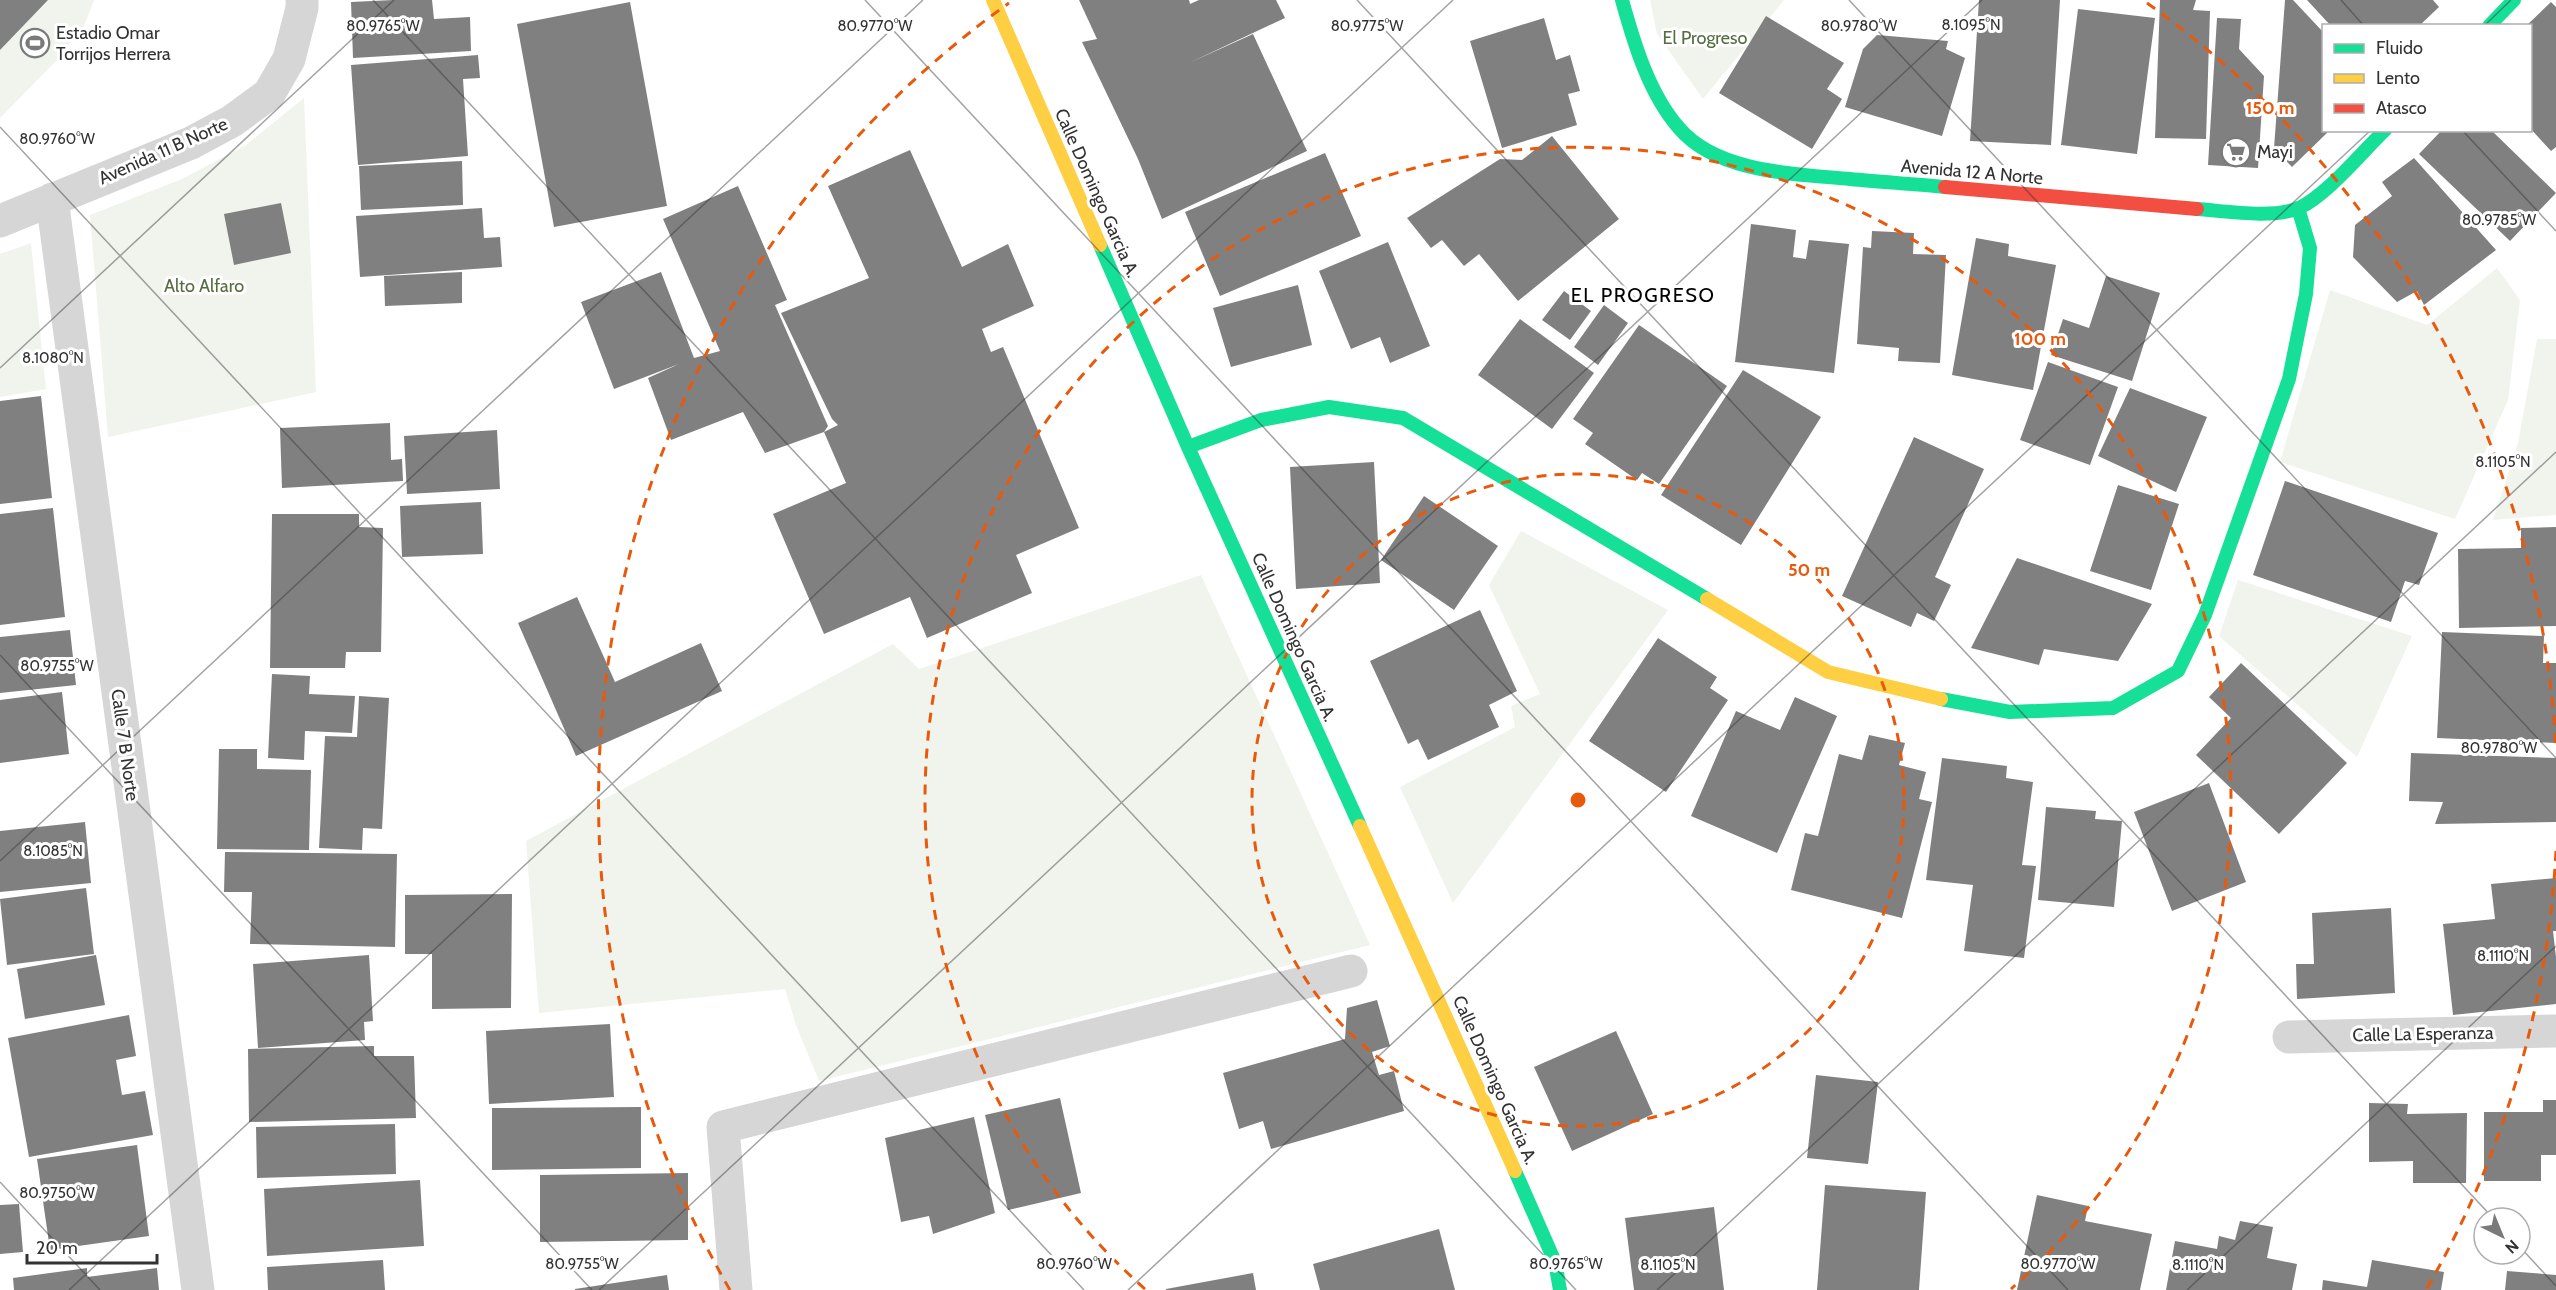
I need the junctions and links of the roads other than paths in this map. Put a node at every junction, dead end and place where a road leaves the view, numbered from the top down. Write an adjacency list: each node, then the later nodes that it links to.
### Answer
1 (993, 0): 10 (street, Calle Domingo Garcia A.)
2 (1622, 0): 8 (street, Avenida 12 A Norte)
3 (2514, 0): 5 (street)
4 (302, 4): 7 (street, Avenida 11 B Norte)
5 (2491, 24)
6 (2383, 132): 8 (street, Avenida 12 A Norte)
7 (52, 199): 9 (street, Avenida 11 B Norte); 14 (street, Calle 7 B Norte)
8 (2298, 208): 10 (street)
9 (0, 221)
10 (1188, 447): 16 (street, Calle Domingo Garcia A.)
11 (1352, 971): 15 (street)
12 (2556, 1031): 13 (street, Calle La Esperanza)
13 (2289, 1036)
14 (198, 1290)
15 (736, 1290)
16 (1560, 1290)

